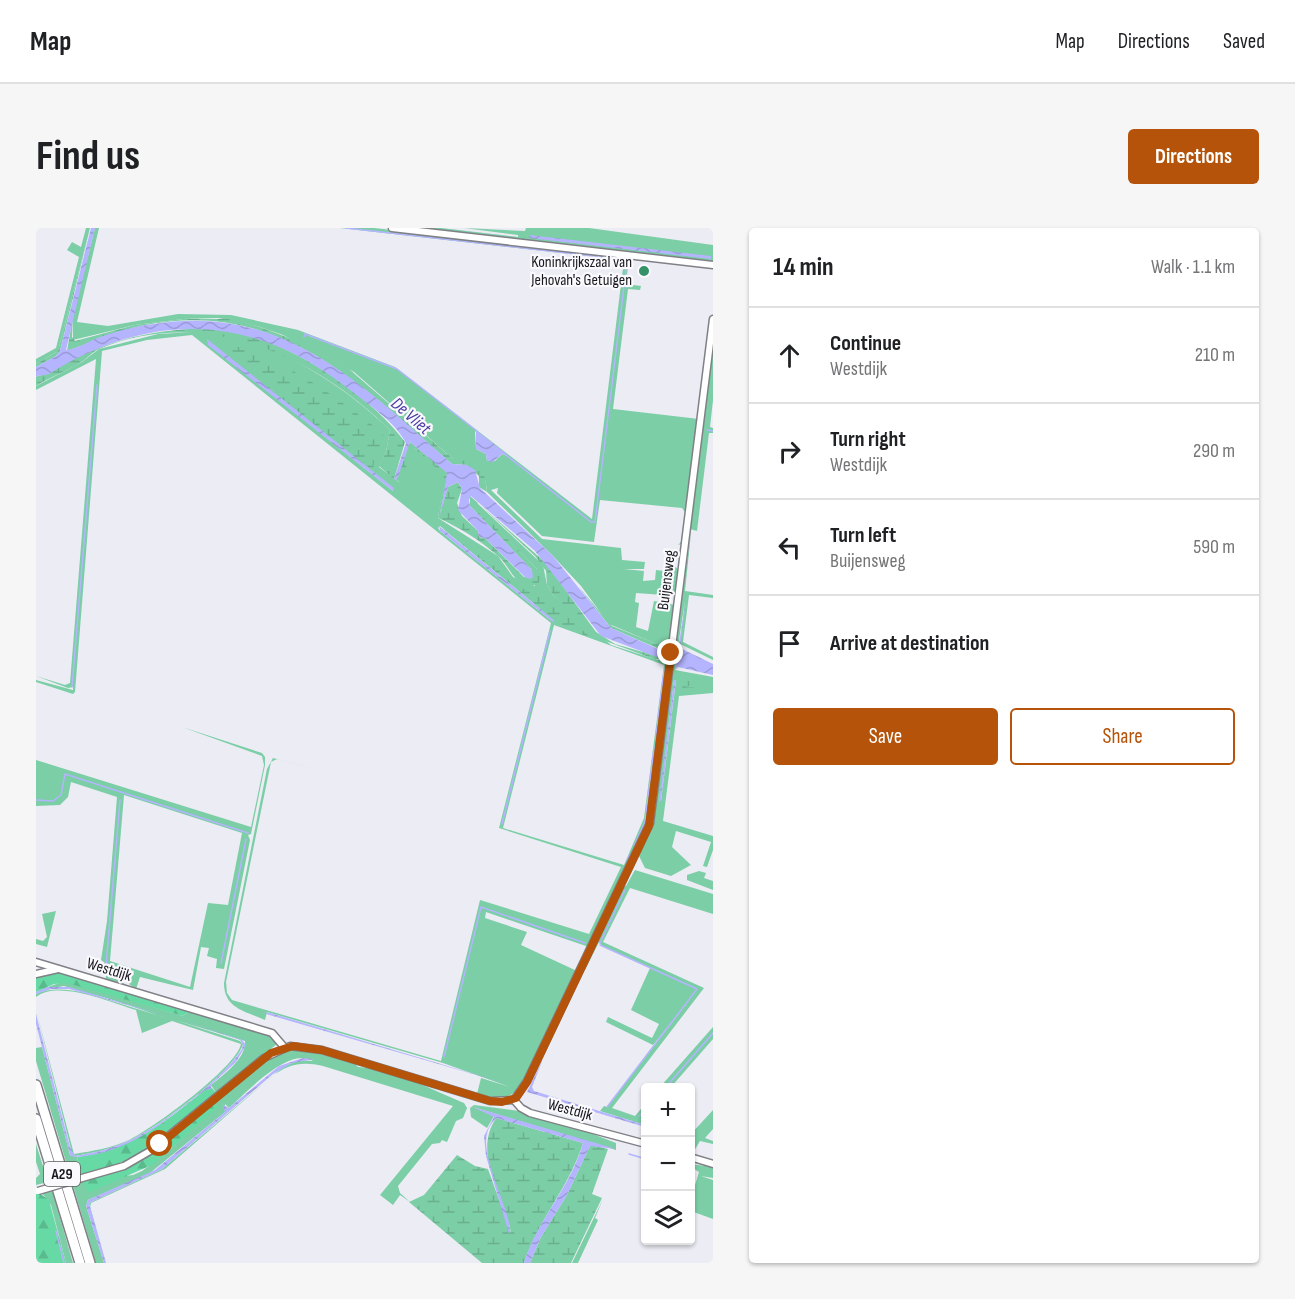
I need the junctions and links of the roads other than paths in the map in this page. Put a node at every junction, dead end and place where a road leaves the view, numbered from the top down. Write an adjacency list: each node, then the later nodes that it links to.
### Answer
1 (392, 228): 2 (street)
2 (713, 265)
3 (713, 319): 9 (street, Buijensweg)
4 (36, 962): 5 (street, Westdijk)
5 (58, 969): 6 (street, Westdijk); 7 (street, Westdijk)
6 (36, 974)
7 (284, 1047): 9 (street); 14 (street, bridge)
8 (36, 1085): 16 (highway, A29)
9 (514, 1100): 11 (street, Westdijk)
10 (36, 1119): 15 (highway, A29)
11 (641, 1143)
12 (695, 1159): 13 (street)
13 (713, 1164)
14 (37, 1191)
15 (80, 1263)
16 (90, 1263)

